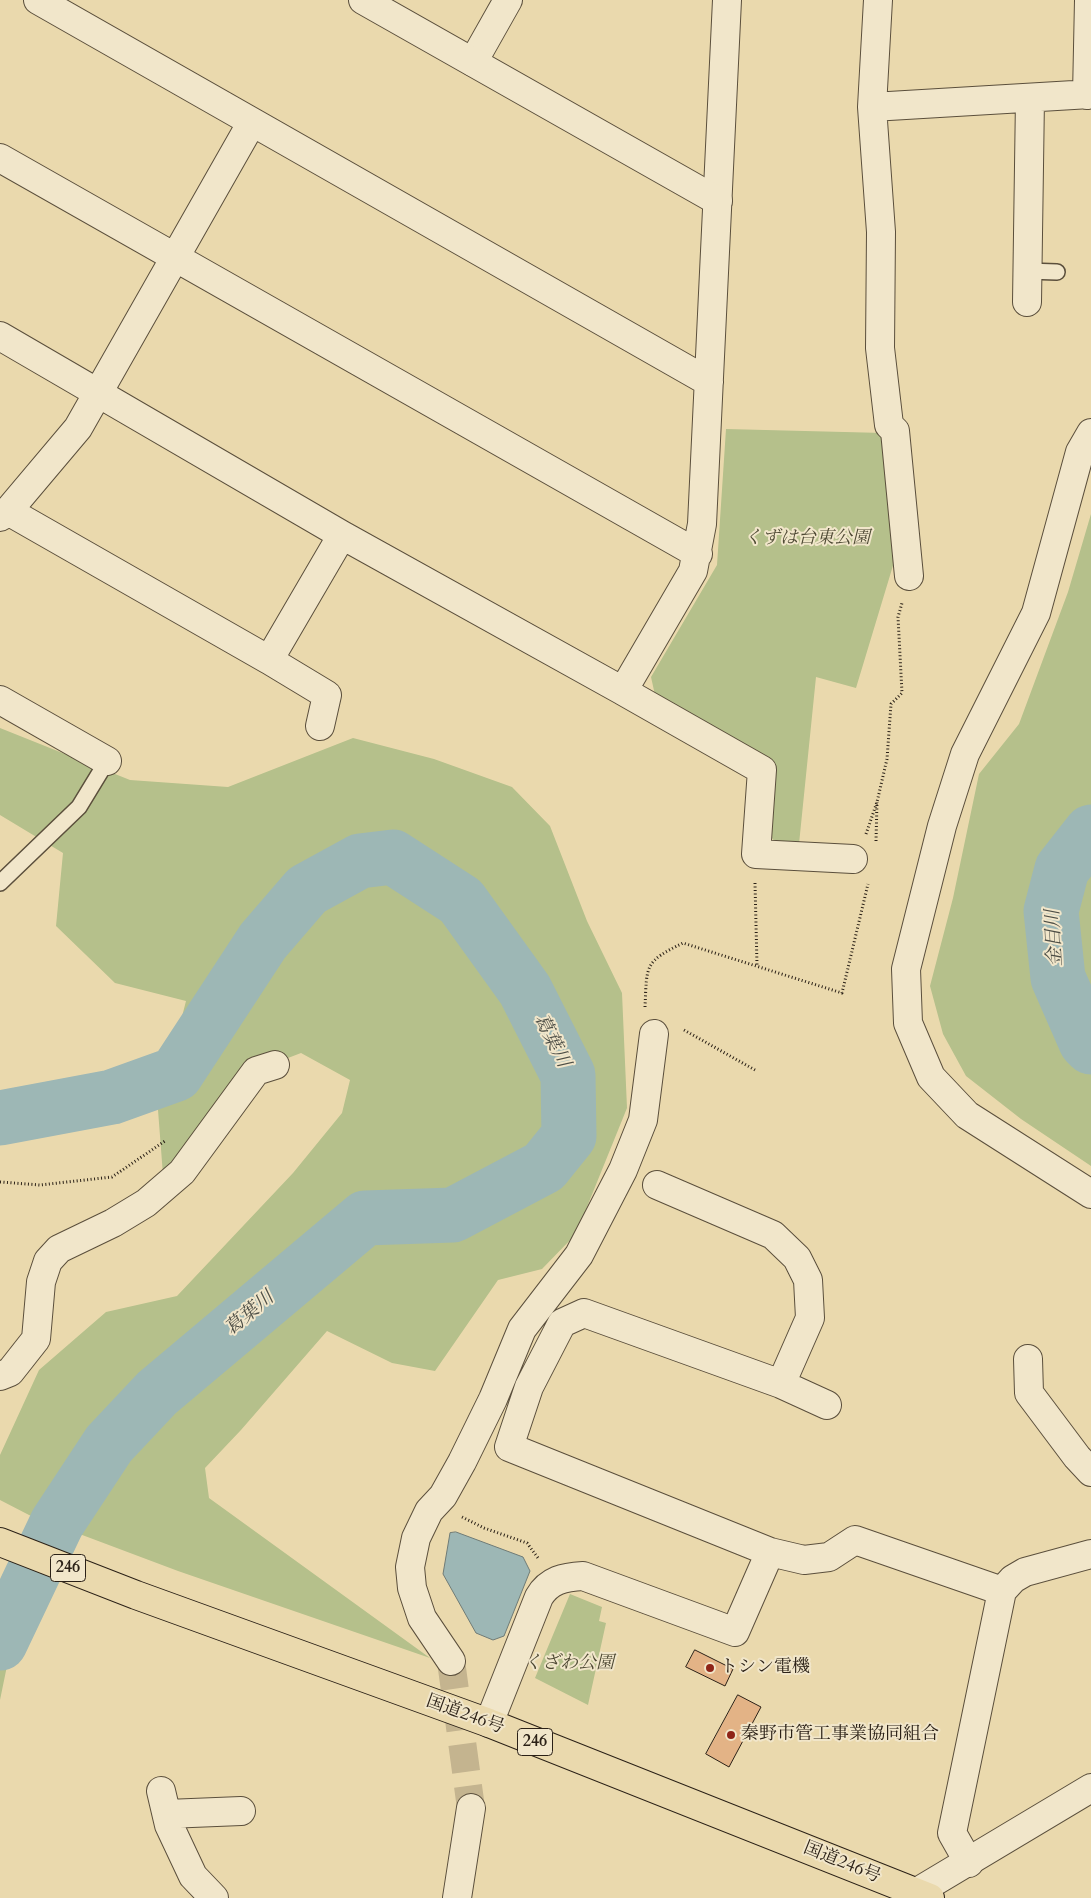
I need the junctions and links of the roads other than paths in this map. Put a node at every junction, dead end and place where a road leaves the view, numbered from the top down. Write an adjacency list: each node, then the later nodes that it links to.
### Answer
1 (38, 0): 11 (street)
2 (363, 0): 7 (street)
3 (508, 0): 7 (street)
4 (727, 0): 13 (street)
5 (878, 0): 10 (street)
6 (1089, 0): 8 (street)
7 (473, 62): 13 (street)
8 (1089, 95): 9 (street)
9 (1030, 98): 10 (street); 15 (street)
10 (872, 107): 25 (street)
11 (252, 122): 14 (street); 19 (street)
12 (0, 158): 14 (street)
13 (718, 201): 19 (street)
14 (174, 257): 20 (street); 24 (street)
15 (1027, 271): 16 (lane); 17 (street)
16 (1056, 272)
17 (1027, 302)
18 (0, 336): 20 (street)
19 (709, 382): 24 (street)
20 (99, 392): 22 (street); 23 (street)
21 (1091, 433): 36 (street)
22 (4, 514): 26 (street)
23 (342, 535): 26 (street); 27 (street)
24 (698, 554): 27 (street)
25 (909, 576)
26 (269, 660): 29 (street)
27 (624, 691): 31 (street)
28 (0, 700): 30 (street)
29 (320, 726)
30 (106, 762): 32 (lane)
31 (861, 870)
32 (0, 882)
33 (666, 1031): 39 (street)
34 (276, 1066): 38 (street)
35 (657, 1185): 40 (street)
36 (1091, 1194)
37 (1028, 1360): 43 (street)
38 (0, 1376)
39 (502, 1376): 41 (street); 48 (street)
40 (781, 1384): 41 (street); 42 (street)
41 (529, 1387): 45 (street)
42 (826, 1405)
43 (1091, 1472)
44 (0, 1542): 49 (highway, 国道246号 / 246)
45 (770, 1552): 47 (street); 49 (street)
46 (1091, 1554): 47 (street)
47 (1002, 1591): 53 (street)
48 (450, 1661)
49 (489, 1723): 54 (highway, 国道246号 / 246)
50 (1091, 1788): 53 (street)
51 (471, 1808): 56 (street)
52 (241, 1811): 55 (street)
53 (969, 1863): 54 (street)
54 (918, 1896)
55 (214, 1898)
56 (457, 1898)

